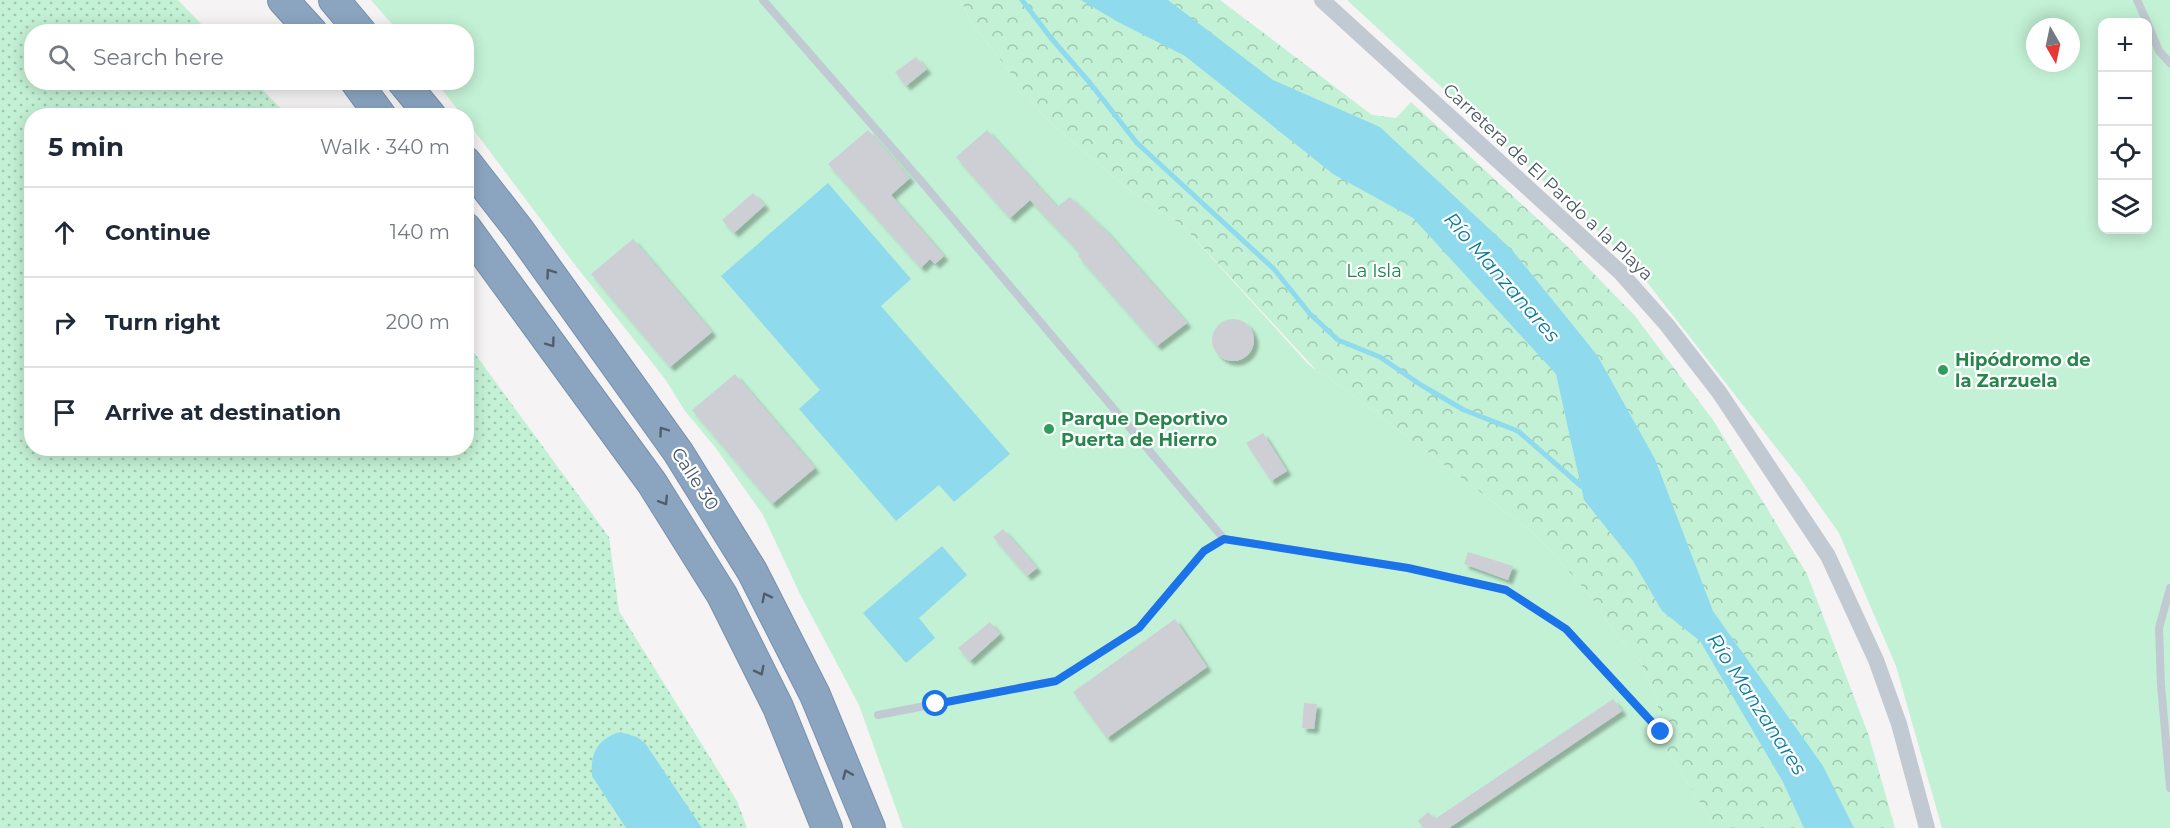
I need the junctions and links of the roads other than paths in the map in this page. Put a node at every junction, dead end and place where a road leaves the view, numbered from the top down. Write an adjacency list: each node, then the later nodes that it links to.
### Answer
1 (284, 0): 7 (highway)
2 (334, 0): 8 (highway)
3 (763, 0): 17 (lane)
4 (1323, 0): 24 (street, Carretera de El Pardo a la Playa)
5 (2137, 0): 6 (lane)
6 (2145, 18)
7 (305, 24)
8 (354, 24)
9 (2152, 35): 10 (lane)
10 (2170, 63)
11 (362, 90): 13 (highway)
12 (410, 90): 14 (highway)
13 (375, 108)
14 (424, 108)
15 (474, 172): 23 (highway, Calle 30, one-way to 15)
16 (474, 239): 22 (highway, Calle 30, one-way to 22)
17 (1224, 539): 19 (lane); 20 (lane)
18 (2170, 588): 21 (lane)
19 (878, 715)
20 (1661, 732)
21 (2170, 788)
22 (827, 828)
23 (870, 828)
24 (1927, 828)

